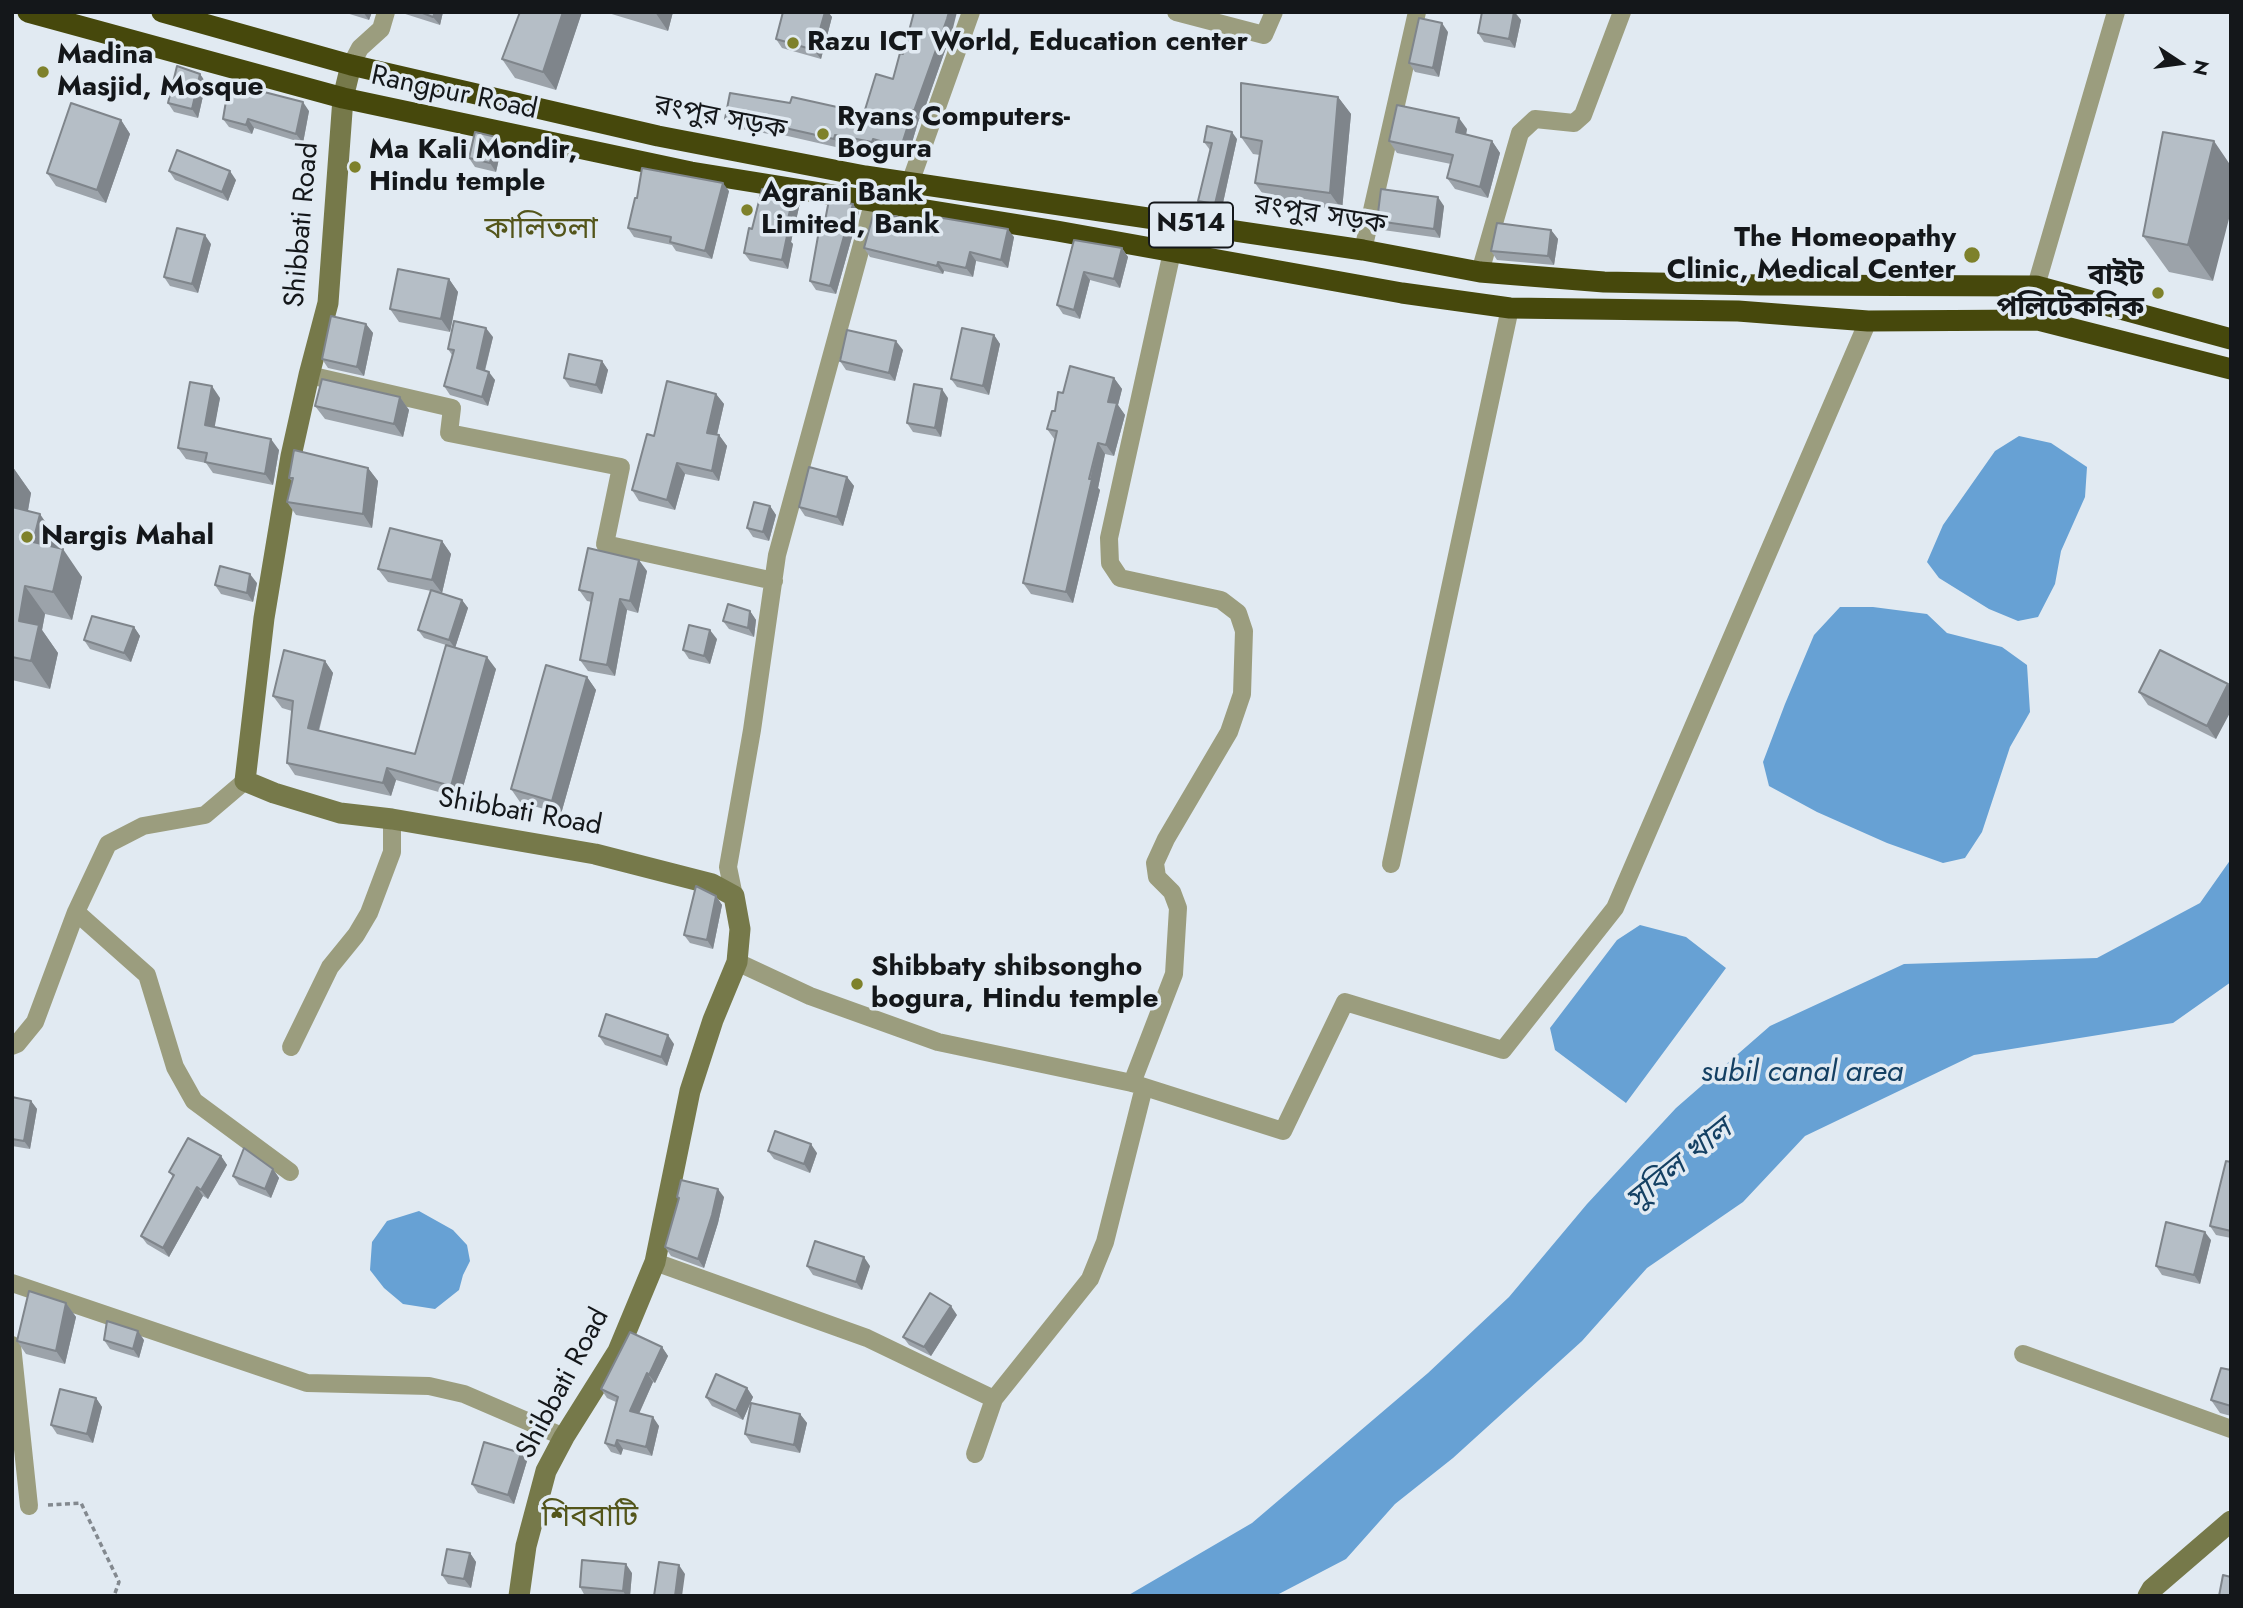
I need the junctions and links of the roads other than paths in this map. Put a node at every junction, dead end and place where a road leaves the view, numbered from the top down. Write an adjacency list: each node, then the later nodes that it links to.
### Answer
1 (28, 12): 11 (highway, Rangpur Road / N514)
2 (162, 12): 10 (highway, রংপুর সড়ক / N514)
3 (387, 12): 10 (street)
4 (971, 12): 13 (street)
5 (1176, 12): 6 (street)
6 (1274, 12)
7 (1418, 12): 15 (street)
8 (1622, 12): 17 (street)
9 (2116, 12): 18 (street)
10 (351, 65): 11 (street, Shibbati Road); 12 (highway, রংপুর সড়ক / N514)
11 (342, 98): 14 (highway, Rangpur Road / N514); 23 (street, Shibbati Road)
12 (880, 178): 13 (highway, রংপুর সড়ক / N514); 14 (street)
13 (910, 183): 15 (highway, রংপুর সড়ক / N514)
14 (874, 202): 16 (highway, N514); 24 (street)
15 (1363, 250): 17 (highway, রংপুর সড়ক / N514)
16 (1172, 252): 19 (highway, N514); 33 (street)
17 (1479, 272): 18 (highway, রংপুর সড়ক / N514)
18 (2036, 286): 21 (highway, রংপুর সড়ক / N514)
19 (1510, 309): 20 (highway, N514); 27 (street)
20 (1868, 321): 22 (highway, N514); 33 (street)
21 (2231, 339)
22 (2231, 369)
23 (309, 375): 24 (street); 25 (street, Shibbati Road)
24 (774, 581): 28 (street)
25 (245, 781): 26 (street, Shibbati Road); 29 (street)
26 (392, 819): 28 (street, Shibbati Road); 32 (street)
27 (1391, 864)
28 (734, 896): 30 (street, Shibbati Road)
29 (76, 912): 31 (street); 34 (street)
30 (737, 962): 33 (street); 35 (street, Shibbati Road)
31 (12, 1046)
32 (291, 1047)
33 (1138, 1085): 39 (street)
34 (290, 1172)
35 (655, 1262): 39 (street); 41 (street, Shibbati Road)
36 (12, 1283): 41 (street)
37 (12, 1345): 43 (street)
38 (2023, 1354): 40 (street)
39 (994, 1399): 42 (street)
40 (2231, 1429)
41 (564, 1437): 45 (street, Shibbati Road)
42 (975, 1454)
43 (29, 1506)
44 (2231, 1521): 46 (street)
45 (519, 1596)
46 (2148, 1596)

